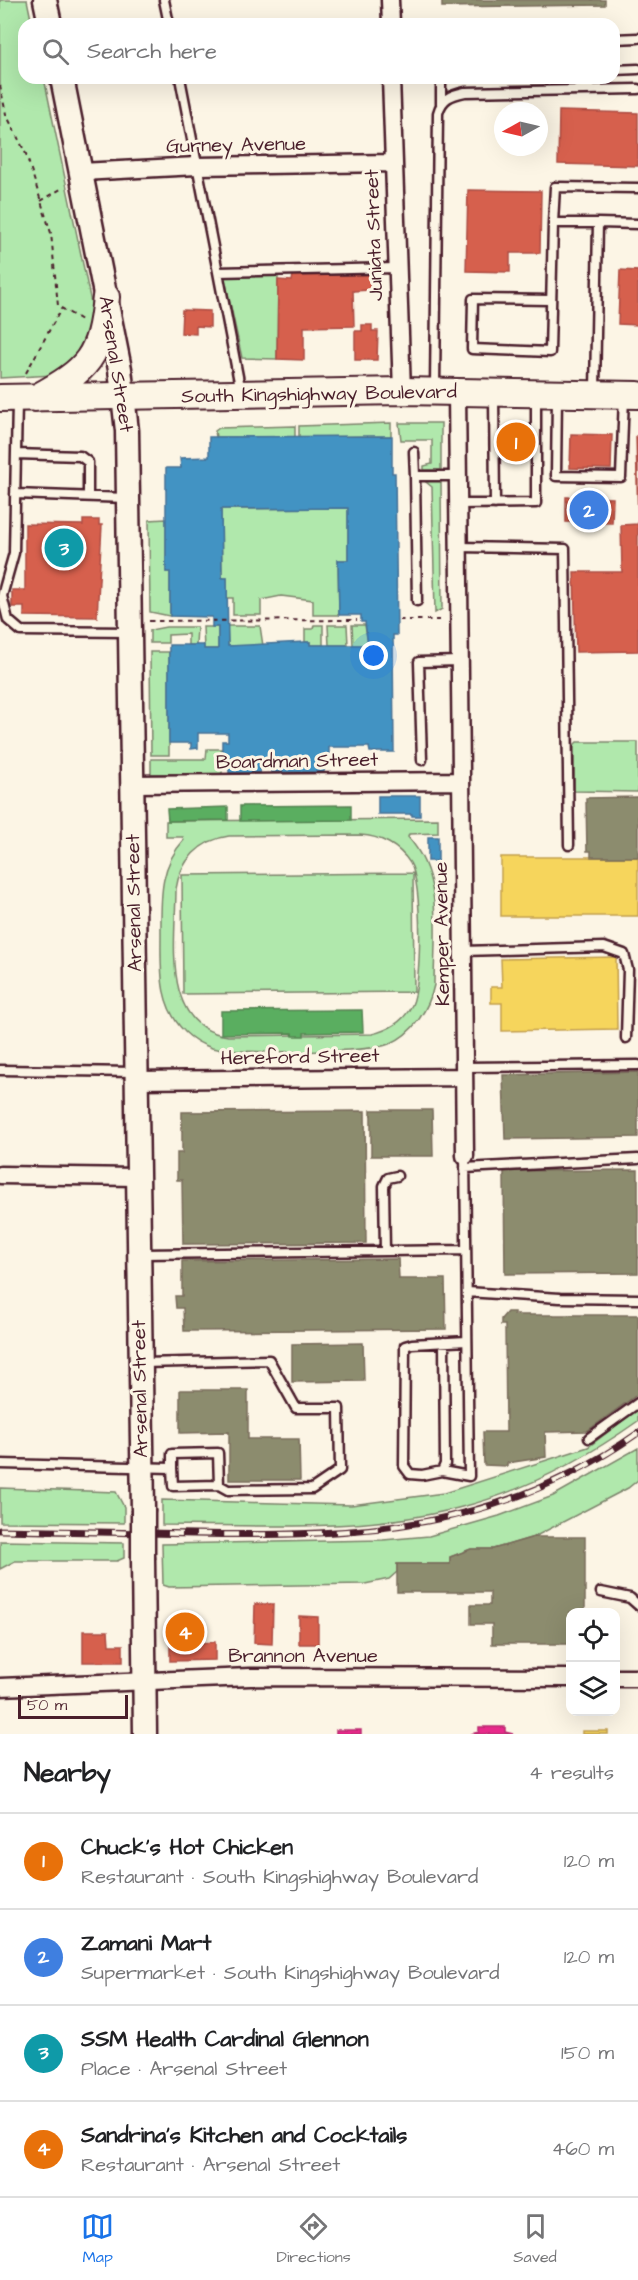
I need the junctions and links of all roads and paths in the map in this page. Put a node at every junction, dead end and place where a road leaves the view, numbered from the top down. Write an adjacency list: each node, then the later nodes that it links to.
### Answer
1 (45, 0): 4 (main road)
2 (164, 0): 5 (lane)
3 (390, 0): 6 (street)
4 (49, 18)
5 (168, 18)
6 (391, 18)
7 (638, 38): 8 (lane)
8 (620, 39)
9 (638, 69): 10 (lane)
10 (620, 70)
11 (63, 84): 20 (main road, Arsenal Street)
12 (181, 84): 19 (lane)
13 (391, 84): 18 (street, Juniata Street)
14 (441, 84): 17 (lane)
15 (0, 85): 22 (path)
16 (638, 89): 17 (lane)
17 (441, 104): 34 (lane)
18 (392, 163): 19 (street, Gurney Avenue); 26 (street, Juniata Street)
19 (197, 166): 20 (street, Gurney Avenue); 27 (lane)
20 (74, 179): 22 (path); 28 (main road, Arsenal Street)
21 (638, 188): 23 (lane)
22 (41, 201): 30 (path)
23 (553, 222): 24 (lane); 29 (lane)
24 (598, 224): 25 (lane); 37 (lane)
25 (638, 224)
26 (397, 268): 27 (lane); 33 (street, Juniata Street)
27 (218, 272): 38 (lane)
28 (106, 297): 40 (main road); 41 (main road, Arsenal Street)
29 (550, 300): 29 (lane)
30 (61, 309): 31 (path); 32 (path)
31 (84, 322)
32 (26, 373)
33 (402, 391): 34 (main road, South Kingshighway Boulevard); 38 (main road, South Kingshighway Boulevard)
34 (446, 392): 35 (main road, South Kingshighway Boulevard); 45 (street, Kemper Avenue)
35 (494, 393): 36 (main road, South Kingshighway Boulevard); 50 (lane)
36 (546, 393): 37 (main road, South Kingshighway Boulevard); 39 (lane); 50 (lane)
37 (595, 394): 39 (main road, South Kingshighway Boulevard)
38 (242, 395): 41 (main road, South Kingshighway Boulevard)
39 (631, 395)
40 (17, 398): 41 (main road, South Kingshighway Boulevard); 43 (lane)
41 (124, 398): 48 (main road, Arsenal Street)
42 (414, 452): 44 (lane)
43 (16, 454): 46 (lane); 47 (lane)
44 (414, 476): 45 (lane); 52 (lane)
45 (458, 476): 49 (street, Kemper Avenue)
46 (15, 494): 47 (lane); 56 (lane)
47 (88, 496): 48 (lane)
48 (129, 498): 56 (main road, Arsenal Street)
49 (458, 504): 50 (lane); 51 (street, Kemper Avenue)
50 (495, 504)
51 (459, 547): 53 (street, Kemper Avenue); 61 (lane)
52 (417, 601)
53 (459, 619): 55 (path); 57 (street, Kemper Avenue)
54 (357, 620): 56 (path)
55 (399, 620)
56 (139, 626): 60 (main road, Arsenal Street)
57 (460, 661): 58 (lane); 59 (street, Kemper Avenue)
58 (422, 760)
59 (461, 780): 60 (street, Boardman Street); 62 (street, Kemper Avenue)
60 (133, 784): 67 (main road, Arsenal Street)
61 (569, 845)
62 (463, 951): 63 (lane); 66 (street, Kemper Avenue)
63 (626, 1038)
64 (638, 1065): 66 (lane)
65 (0, 1070): 67 (lane)
66 (464, 1072): 67 (street, Hereford Street); 69 (street, Kemper Avenue)
67 (136, 1076): 72 (main road, Arsenal Street)
68 (638, 1159): 69 (lane)
69 (465, 1162): 73 (lane, Kemper Avenue)
70 (0, 1174): 72 (street)
71 (397, 1176): 74 (lane)
72 (137, 1177): 75 (main road, Arsenal Street)
73 (466, 1250): 74 (lane); 76 (lane, Kemper Avenue)
74 (385, 1251): 75 (lane)
75 (138, 1254): 80 (main road, Arsenal Street)
76 (467, 1292): 77 (lane); 78 (lane, Kemper Avenue)
77 (638, 1299)
78 (467, 1341): 79 (lane); 86 (lane, Kemper Avenue)
79 (444, 1342): 86 (lane); 86 (lane)
80 (139, 1363): 84 (main road, Arsenal Street); 87 (lane)
81 (638, 1403): 82 (lane)
82 (589, 1438)
83 (0, 1464): 84 (lane)
84 (141, 1467): 85 (lane); 93 (main road, Arsenal Street, bridge)
85 (172, 1468): 87 (lane); 87 (lane)
86 (442, 1471)
87 (219, 1485)
88 (601, 1592): 89 (lane)
89 (638, 1605)
90 (566, 1678): 93 (street, Brannon Avenue)
91 (620, 1678): 92 (street)
92 (638, 1678)
93 (144, 1680): 94 (street, Brannon Avenue); 95 (main road, Arsenal Street)
94 (0, 1687)
95 (145, 1734)

